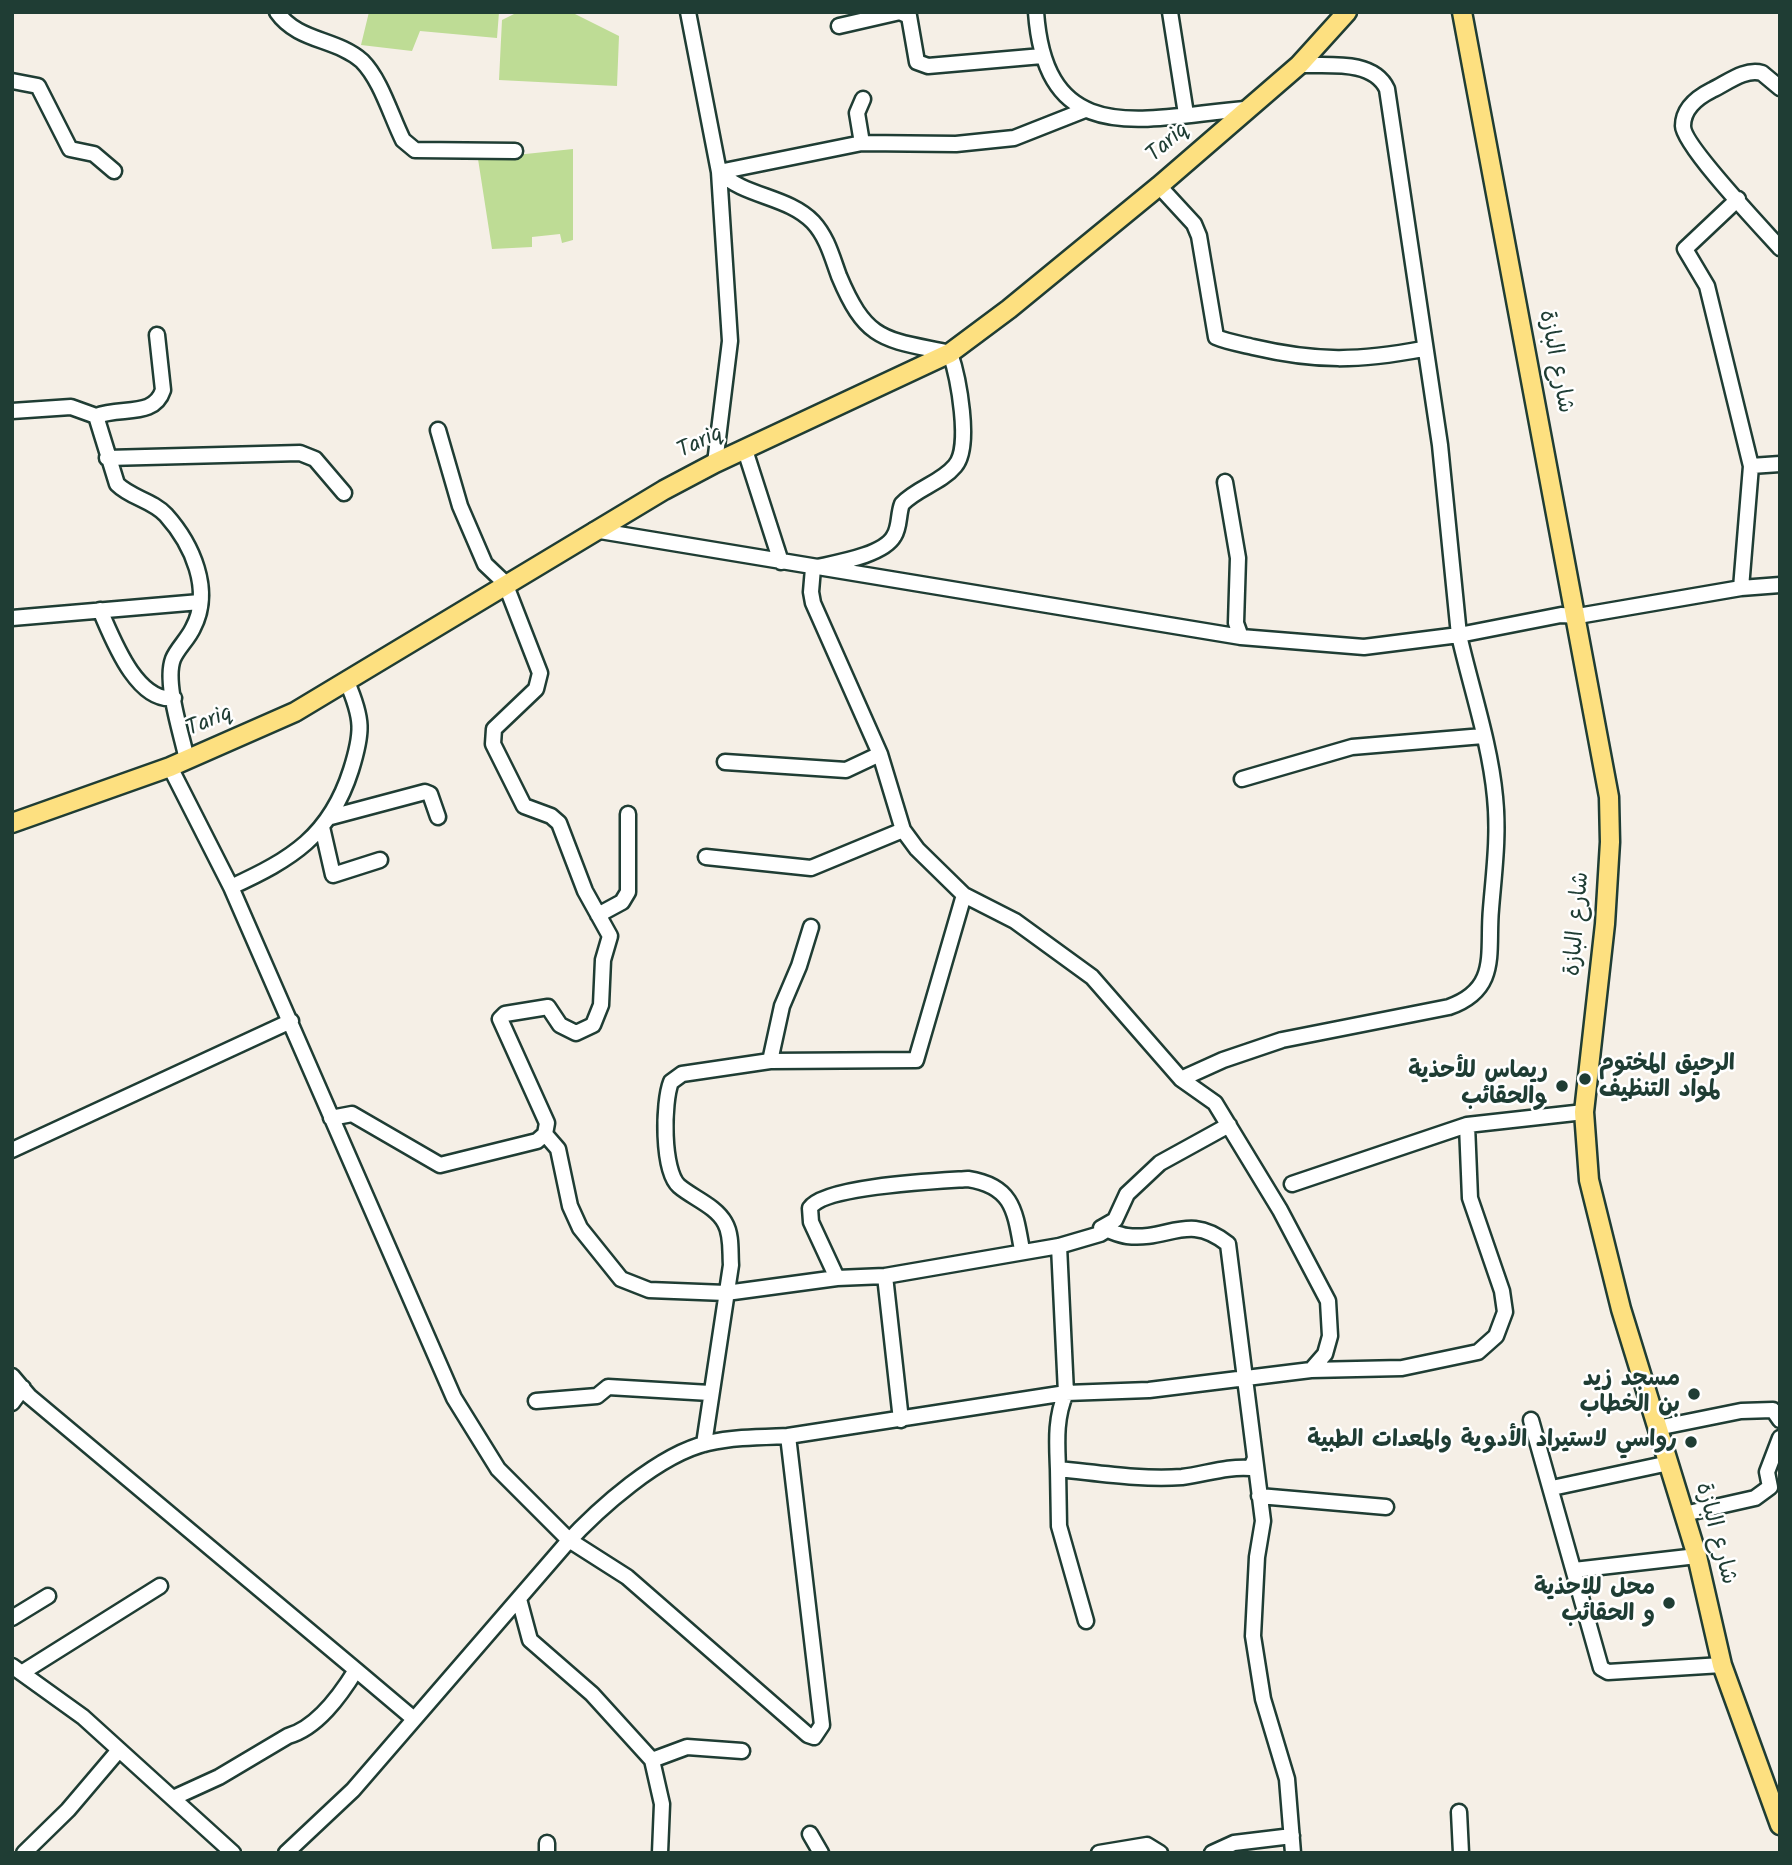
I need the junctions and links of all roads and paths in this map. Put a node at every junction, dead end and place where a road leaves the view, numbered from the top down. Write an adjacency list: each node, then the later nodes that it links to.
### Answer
1 (277, 12): 17 (street)
2 (688, 12): 19 (street)
3 (1036, 12): 8 (street)
4 (1170, 12): 15 (street)
5 (1348, 12): 9 (main road, Tariq)
6 (1462, 12): 44 (main road, شارع البازة)
7 (839, 26): 8 (street)
8 (1042, 56): 14 (street)
9 (1299, 65): 13 (main road, Tariq); 24 (street)
10 (12, 81): 18 (street)
11 (1780, 88): 21 (street)
12 (863, 99): 16 (street)
13 (1245, 109): 15 (street); 20 (main road, Tariq)
14 (1085, 110): 15 (street); 16 (street)
15 (1186, 114)
16 (862, 143): 19 (street)
17 (515, 151)
18 (114, 170)
19 (719, 172): 25 (street); 31 (street)
20 (1159, 186): 24 (street); 25 (main road, Tariq)
21 (1738, 199): 22 (street); 33 (street)
22 (1778, 242)
23 (157, 335): 27 (street)
24 (1423, 349): 46 (street)
25 (950, 353): 29 (main road, Tariq); 38 (street)
26 (12, 411): 27 (street)
27 (96, 416): 30 (street)
28 (438, 430): 39 (street)
29 (745, 450): 31 (main road, Tariq); 37 (street)
30 (107, 458): 35 (street); 42 (street)
31 (715, 463): 36 (main road, Tariq)
32 (1780, 464): 33 (street)
33 (1751, 466): 41 (street)
34 (1225, 482): 47 (street)
35 (344, 494)
36 (594, 530): 37 (street); 39 (main road, Tariq)
37 (781, 562): 38 (street)
38 (813, 568): 47 (street); 51 (street)
39 (505, 583): 48 (main road, Tariq); 64 (street)
40 (1780, 585): 41 (street)
41 (1741, 588): 44 (street)
42 (200, 601): 43 (street); 49 (street)
43 (100, 610): 45 (street); 49 (street)
44 (1578, 616): 46 (street); 69 (main road, شارع البازة)
45 (12, 618)
46 (1459, 635): 47 (street); 50 (street)
47 (1241, 637)
48 (347, 682): 53 (main road, Tariq); 57 (street)
49 (174, 698): 53 (street)
50 (1483, 736): 54 (street); 68 (street)
51 (880, 754): 52 (street); 59 (street)
52 (725, 762)
53 (178, 763): 58 (main road, Tariq); 62 (street)
54 (1242, 779)
55 (628, 814): 64 (street)
56 (438, 817): 57 (street)
57 (327, 822): 61 (street); 62 (street)
58 (12, 823)
59 (903, 830): 60 (street); 63 (street)
60 (706, 857)
61 (380, 860)
62 (232, 887): 66 (street)
63 (964, 895): 67 (street); 68 (street)
64 (598, 915): 73 (street)
65 (811, 927): 67 (street)
66 (291, 1021): 70 (street); 74 (street)
67 (770, 1061): 81 (street)
68 (1181, 1079): 71 (street)
69 (1584, 1112): 72 (street); 93 (main road, شارع البازة)
70 (331, 1118): 73 (street); 104 (street)
71 (1228, 1125): 76 (street); 82 (street)
72 (1467, 1125): 75 (street); 82 (street)
73 (545, 1134): 81 (street)
74 (12, 1150)
75 (1292, 1184)
76 (1101, 1228): 77 (street); 84 (street)
77 (1059, 1246): 78 (street); 87 (street)
78 (1022, 1250): 79 (street); 80 (street)
79 (885, 1276): 80 (street); 90 (street)
80 (837, 1278): 81 (street)
81 (726, 1293): 86 (street)
82 (1311, 1370): 84 (street)
83 (12, 1376): 85 (street)
84 (1243, 1378): 87 (street); 97 (street)
85 (23, 1388): 89 (street); 114 (street)
86 (710, 1393): 88 (street); 96 (street)
87 (1066, 1393): 90 (street); 99 (street)
88 (536, 1401)
89 (12, 1403)
90 (901, 1420): 94 (street)
91 (1531, 1420): 100 (street)
92 (1780, 1420): 93 (street)
93 (1657, 1428): 98 (main road, شارع البازة)
94 (788, 1436): 96 (street); 104 (street)
95 (1780, 1438): 103 (street)
96 (704, 1444): 104 (street)
97 (1255, 1458): 99 (street); 101 (street)
98 (1668, 1462): 100 (street); 103 (main road, شارع البازة)
99 (1058, 1469): 111 (street)
100 (1552, 1488): 106 (street)
101 (1259, 1496): 102 (street); 123 (street)
102 (1386, 1507)
103 (1684, 1514): 105 (main road, شارع البازة)
104 (569, 1540): 109 (street)
105 (1697, 1556): 106 (street); 112 (main road, شارع البازة)
106 (1574, 1570): 112 (street)
107 (160, 1586): 113 (street)
108 (48, 1596): 110 (street)
109 (519, 1599): 115 (street); 118 (street)
110 (12, 1618)
111 (1086, 1621)
112 (1721, 1665): 121 (main road, شارع البازة)
113 (18, 1669): 116 (street)
114 (356, 1670): 115 (street); 119 (street)
115 (414, 1719): 126 (street)
116 (119, 1750): 119 (street); 124 (street)
117 (742, 1751): 118 (street)
118 (652, 1760): 127 (street)
119 (173, 1798): 125 (street)
120 (1459, 1812): 133 (street)
121 (1780, 1825)
122 (810, 1834): 128 (street)
123 (1292, 1836): 131 (street); 132 (street)
124 (24, 1853)
125 (233, 1853)
126 (286, 1853)
127 (660, 1853)
128 (821, 1853)
129 (1099, 1853): 130 (street)
130 (1160, 1853)
131 (1212, 1853)
132 (1293, 1853)
133 (1461, 1853)

